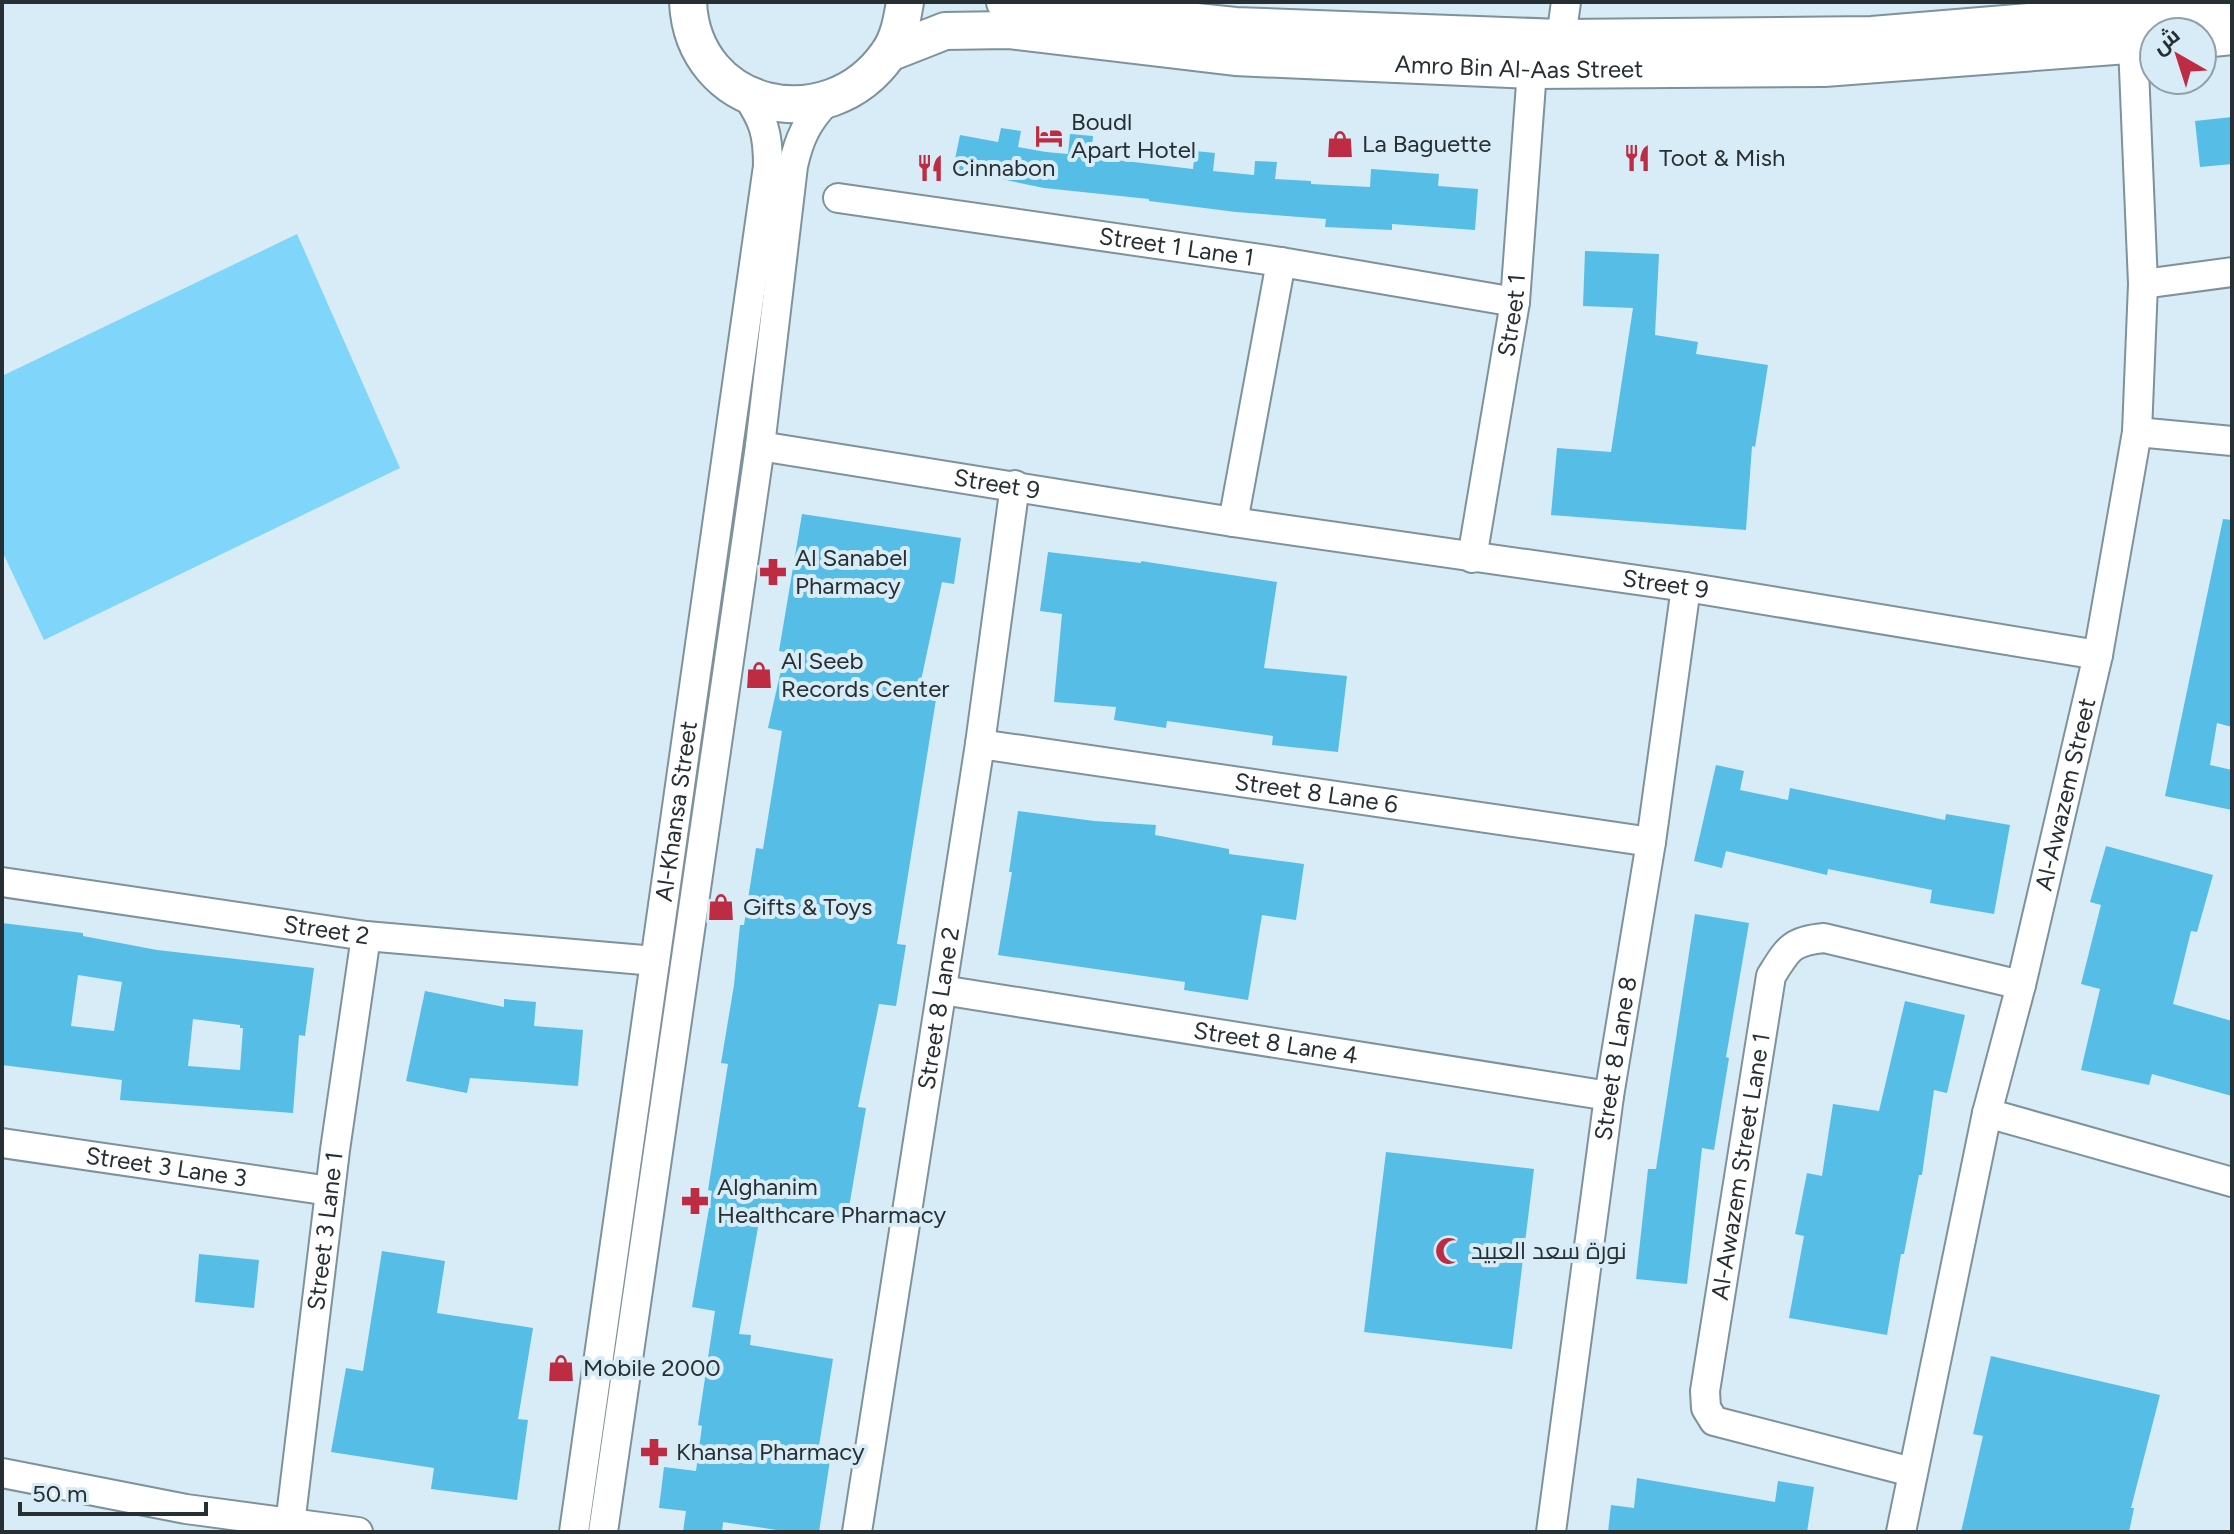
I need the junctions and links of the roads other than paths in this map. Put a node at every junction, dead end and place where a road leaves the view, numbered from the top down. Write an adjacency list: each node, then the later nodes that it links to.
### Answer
1 (905, 2): 8 (main road)
2 (1005, 2): 6 (main road, Amro Bin Al-Aas Street)
3 (1566, 2): 6 (street)
4 (2232, 5): 6 (main road, Amro Bin Al-Aas Street)
5 (682, 9): 10 (main road)
6 (1561, 38)
7 (2138, 44): 9 (main road, Amro Bin Al-Aas Street)
8 (889, 53): 9 (main road, Amro Bin Al-Aas Street); 12 (main road)
9 (1532, 70): 17 (street, Street 1)
10 (746, 94): 12 (main road); 30 (street, Al-Khansa Street)
11 (2144, 96): 16 (street, Al-Awazem Street)
12 (827, 101): 20 (street, Al-Khansa Street)
13 (838, 198): 14 (street, Street 1 Lane 1)
14 (1281, 262): 17 (street, Street 1 Lane 1); 22 (street)
15 (2232, 272): 16 (street)
16 (2143, 284): 18 (street, Al-Awazem Street)
17 (1515, 302): 23 (street, Street 1)
18 (2137, 432): 19 (street); 25 (street, Al-Awazem Street)
19 (2232, 441)
20 (760, 446): 21 (street, Street 9); 44 (street, Al-Khansa Street)
21 (1015, 485): 22 (street, Street 9); 26 (street, Street 8 Lane 2)
22 (1233, 522): 23 (street, Street 9)
23 (1472, 558): 24 (street, Street 9)
24 (1686, 587): 25 (street, Street 9); 27 (street, Street 8 Lane 8)
25 (2098, 655): 31 (street, Al-Awazem Street)
26 (980, 744): 27 (street, Street 8 Lane 6); 32 (street, Street 8 Lane 2)
27 (1651, 842): 33 (street, Street 8 Lane 8)
28 (2, 882): 29 (street, Street 2)
29 (366, 936): 30 (street, Street 2); 37 (street, Street 3 Lane 1)
30 (655, 961): 43 (street, Al-Khansa Street)
31 (2021, 985): 34 (street, Al-Awazem Street); 38 (street, Al-Awazem Street Lane 1)
32 (942, 990): 33 (street, Street 8 Lane 4); 45 (street, Street 8 Lane 2)
33 (1609, 1096): 46 (street, Street 8 Lane 8)
34 (1987, 1113): 36 (street); 38 (street, Al-Awazem Street)
35 (2, 1143): 37 (street, Street 3 Lane 3)
36 (2232, 1182)
37 (330, 1191): 41 (street, Street 3 Lane 1)
38 (1912, 1472): 47 (street, Al-Awazem Street)
39 (2, 1473): 40 (street)
40 (184, 1521): 41 (street)
41 (290, 1525): 42 (street)
42 (358, 1532)
43 (574, 1532)
44 (603, 1532)
45 (857, 1532)
46 (1551, 1532)
47 (1901, 1532)

